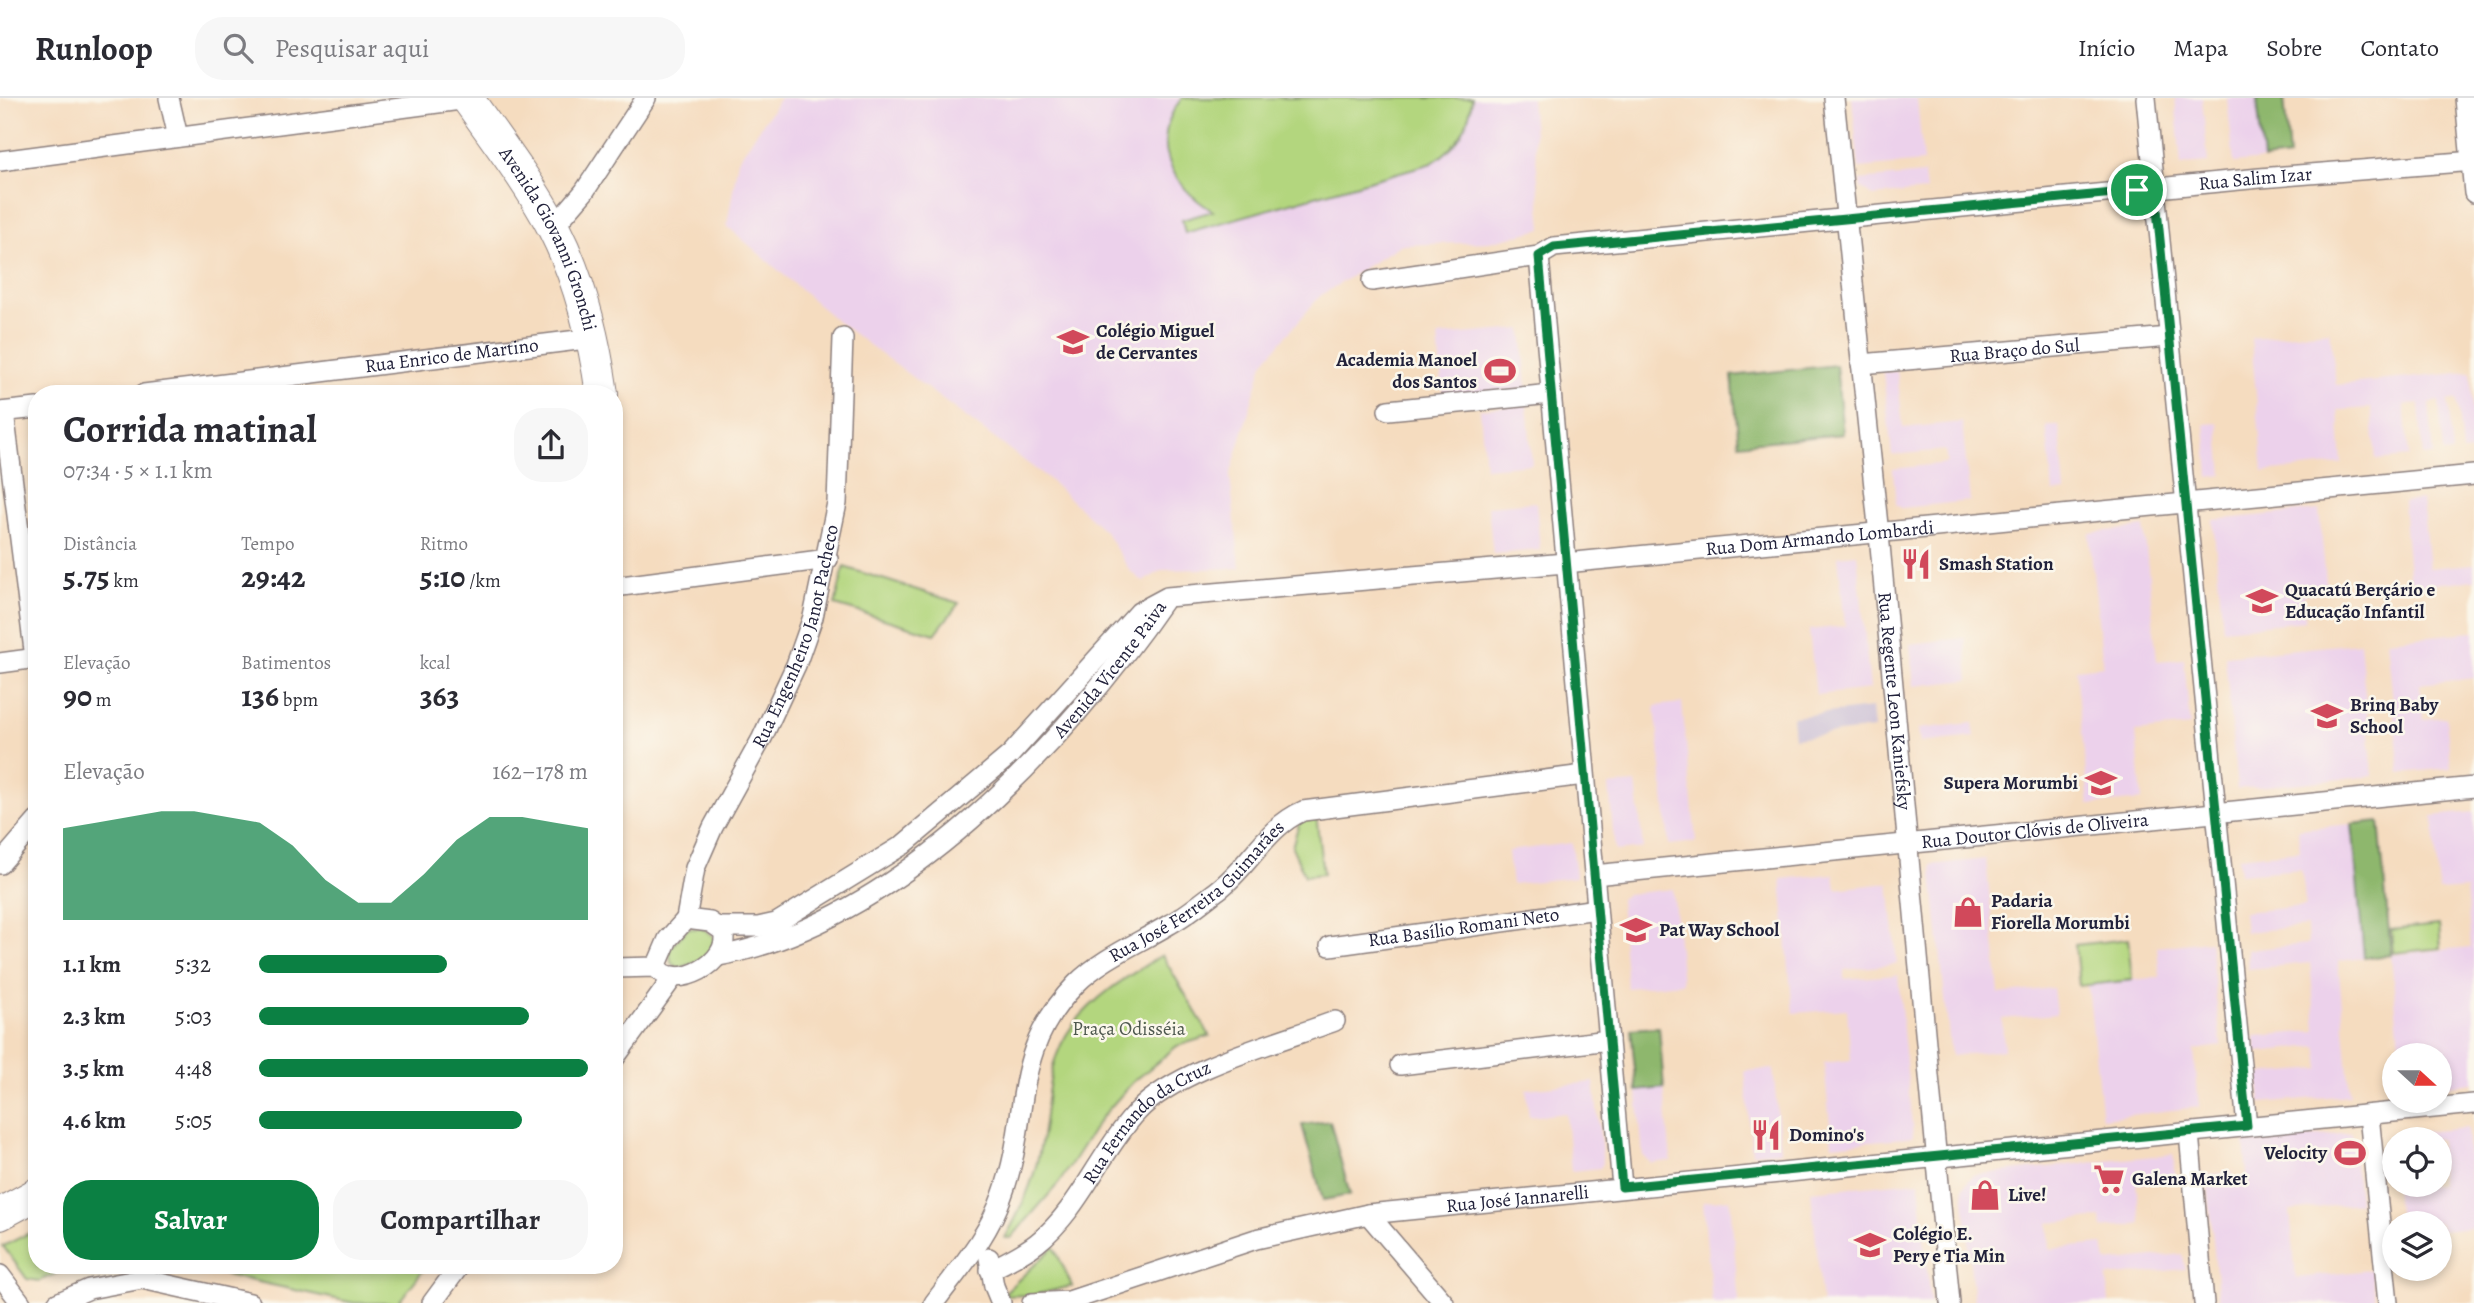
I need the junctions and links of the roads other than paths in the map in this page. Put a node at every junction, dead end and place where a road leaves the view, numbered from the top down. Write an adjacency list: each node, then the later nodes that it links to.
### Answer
1 (169, 98): 7 (street)
2 (646, 98): 13 (street)
3 (1834, 98): 12 (street, Rua Regente Leon Kaniefsky)
4 (2146, 98): 10 (street)
5 (2465, 98): 9 (street)
6 (468, 99): 7 (street); 13 (main road, Avenida Giovanni Gronchi)
7 (178, 137): 8 (street)
8 (0, 160)
9 (2473, 162): 10 (street, Rua Salim Izar); 11 (street)
10 (2155, 189): 12 (street, Rua Salim Izar); 16 (street)
11 (2474, 193)
12 (1847, 220): 14 (street, Rua Salim Izar); 19 (street, Rua Regente Leon Kaniefsky)
13 (553, 228): 17 (main road, Avenida Giovanni Gronchi)
14 (1539, 256): 15 (street, Rua Salim Izar); 22 (street)
15 (1372, 281)
16 (2169, 337): 19 (street, Rua Braço do Sul); 27 (street)
17 (594, 338): 20 (street, Rua Enrico de Martino); 21 (main road, Avenida Giovanni Gronchi)
18 (843, 338): 29 (street, Rua Engenheiro Janot Pacheco)
19 (1861, 364): 28 (street, Rua Regente Leon Kaniefsky)
20 (216, 385)
21 (601, 385)
22 (1551, 394): 24 (street); 30 (street)
23 (28, 409): 25 (street)
24 (1388, 410)
25 (2, 412): 33 (street)
26 (2474, 475): 27 (street, Rua Dom Armando Lombardi)
27 (2186, 504): 28 (street, Rua Dom Armando Lombardi); 38 (street)
28 (1879, 532): 30 (street, Rua Dom Armando Lombardi); 40 (street, Rua Regente Leon Kaniefsky)
29 (828, 559): 31 (street); 44 (street, Rua Engenheiro Janot Pacheco)
30 (1565, 563): 32 (street, Rua Dom Armando Lombardi); 36 (street)
31 (623, 586)
32 (1167, 597): 45 (street, Avenida Vicente Paiva); 47 (street, Avenida Vicente Paiva)
33 (28, 600)
34 (28, 659): 35 (street)
35 (0, 663)
36 (1584, 775): 42 (street); 64 (street, Rua José Ferreira Guimarães)
37 (2474, 787): 38 (street, Rua Doutor Clóvis de Oliveira)
38 (2216, 814): 40 (street, Rua Doutor Clóvis de Oliveira); 57 (street)
39 (28, 831): 41 (street)
40 (1906, 844): 42 (street, Rua Doutor Clóvis de Oliveira); 59 (street, Rua Regente Leon Kaniefsky)
41 (0, 863)
42 (1594, 875): 43 (street)
43 (1597, 909): 46 (street, Rua Basílio Romani Neto); 52 (street)
44 (686, 919): 45 (street); 48 (street, Rua Engenheiro Janot Pacheco)
45 (723, 931): 47 (street)
46 (1330, 946)
47 (719, 956): 50 (street, Avenida Vicente Paiva)
48 (656, 967): 49 (street); 50 (street)
49 (623, 968)
50 (674, 976): 53 (street)
51 (1335, 1021): 65 (street, Rua Fernando da Cruz)
52 (1609, 1040): 54 (street); 60 (street)
53 (623, 1047)
54 (1400, 1065)
55 (2474, 1104): 56 (street, Rua José Jannarelli)
56 (2369, 1115): 57 (street, Rua José Jannarelli); 80 (street)
57 (2247, 1126): 58 (street, Rua José Jannarelli)
58 (2189, 1133): 59 (street, Rua José Jannarelli); 79 (street)
59 (1936, 1157): 60 (street, Rua José Jannarelli); 78 (street, Rua Regente Leon Kaniefsky)
60 (1622, 1187): 63 (street, Rua José Jannarelli)
61 (28, 1199): 62 (main road)
62 (0, 1214)
63 (1368, 1214): 76 (street, Rua José Jannarelli); 77 (street)
64 (986, 1229): 65 (street); 74 (street, Rua José Ferreira Guimarães)
65 (990, 1269): 75 (street)
66 (132, 1274): 71 (street)
67 (145, 1274): 72 (street)
68 (453, 1274): 73 (street)
69 (0, 1275): 70 (street)
70 (21, 1303)
71 (57, 1303)
72 (250, 1303)
73 (432, 1303)
74 (934, 1303)
75 (1001, 1303)
76 (1032, 1303)
77 (1444, 1303)
78 (1950, 1303)
79 (2203, 1303)
80 (2388, 1303)

